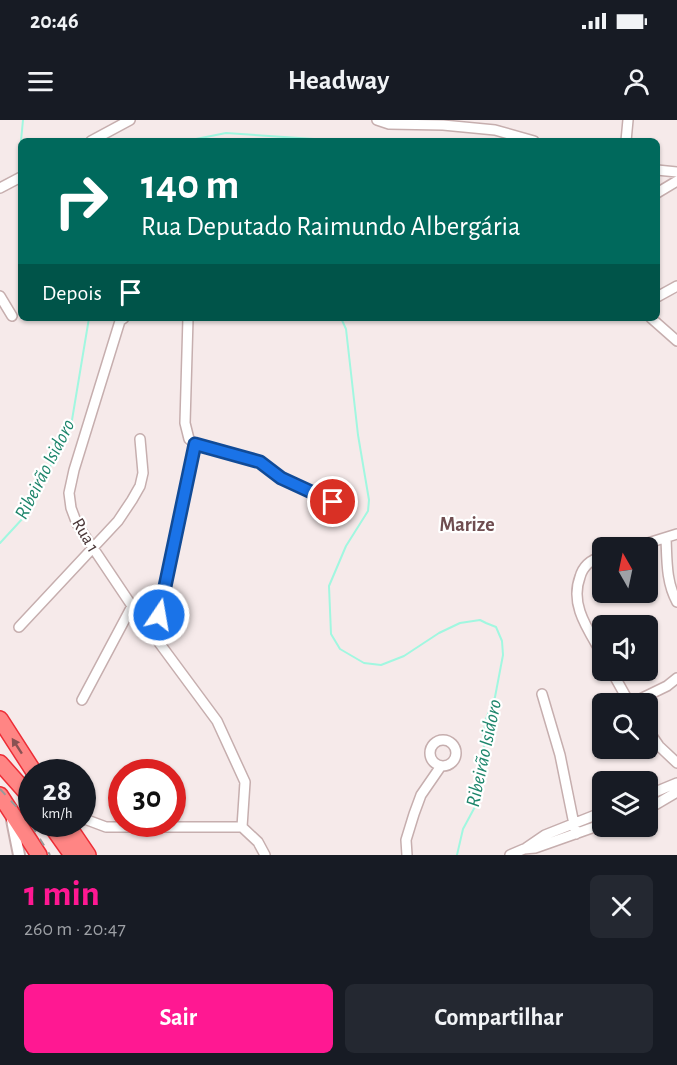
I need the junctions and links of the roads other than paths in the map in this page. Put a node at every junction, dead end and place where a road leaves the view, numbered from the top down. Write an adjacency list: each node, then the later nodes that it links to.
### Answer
1 (377, 120): 5 (street)
2 (628, 120): 6 (street)
3 (125, 122): 4 (street)
4 (96, 138)
5 (523, 138)
6 (626, 138)
7 (660, 170): 8 (street)
8 (677, 172)
9 (18, 178): 11 (street)
10 (677, 181): 12 (street)
11 (0, 188)
12 (660, 191)
13 (677, 286): 14 (street)
14 (660, 295)
15 (0, 296): 16 (street)
16 (12, 316)
17 (120, 321): 27 (street, Rua 1)
18 (188, 321): 22 (street)
19 (654, 321): 20 (street)
20 (677, 341)
21 (140, 439): 27 (street)
22 (195, 444): 23 (street); 33 (street)
23 (333, 502)
24 (677, 534): 25 (street)
25 (666, 537): 26 (street); 29 (street)
26 (658, 540)
27 (93, 548): 30 (street, Rua 1); 31 (street)
28 (592, 561): 32 (street)
29 (677, 602)
30 (132, 606): 33 (street, Rua 1); 37 (street)
31 (19, 627)
32 (592, 636)
33 (154, 637): 54 (street, Rua 1)
34 (677, 678): 35 (street)
35 (653, 693)
36 (542, 694): 53 (street)
37 (82, 700)
38 (0, 719): 40 (highway, one-way to 38)
39 (658, 745): 42 (street)
40 (26, 759)
41 (0, 763): 44 (highway)
42 (677, 763)
43 (441, 766): 65 (street)
44 (18, 783)
45 (677, 783): 46 (street)
46 (658, 791)
47 (677, 792): 49 (street)
48 (1, 797): 50 (highway)
49 (658, 803)
50 (11, 814): 60 (street); 61 (highway)
51 (592, 816): 53 (street)
52 (96, 823): 54 (street)
53 (574, 823): 56 (street); 59 (street)
54 (242, 827): 64 (street)
55 (592, 828): 56 (street)
56 (576, 834): 59 (street)
57 (59, 837): 62 (highway)
58 (76, 837): 63 (highway)
59 (533, 849): 66 (street)
60 (20, 855)
61 (39, 855)
62 (72, 855)
63 (88, 855)
64 (265, 855)
65 (407, 855)
66 (510, 855)

